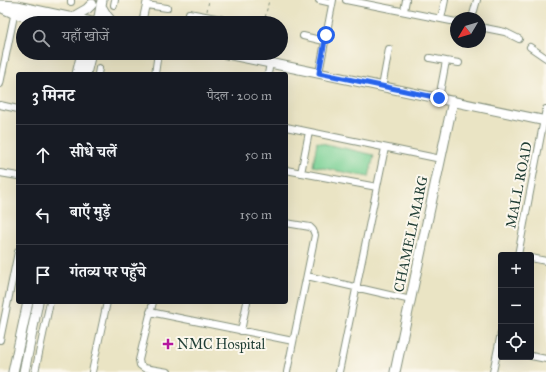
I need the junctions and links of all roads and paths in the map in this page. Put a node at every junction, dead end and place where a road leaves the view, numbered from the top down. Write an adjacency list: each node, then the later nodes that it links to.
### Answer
1 (209, 0): 25 (path)
2 (269, 0): 26 (path)
3 (319, 0): 8 (street)
4 (346, 0): 10 (street)
5 (406, 0): 15 (street)
6 (445, 0): 27 (street)
7 (477, 0): 16 (street)
8 (332, 1): 33 (street)
9 (146, 2): 14 (street); 23 (street)
10 (371, 2): 15 (street)
11 (97, 3): 20 (street); 21 (street); 22 (street)
12 (0, 6): 13 (street)
13 (21, 7): 18 (street); 19 (street)
14 (167, 8)
15 (404, 11): 27 (street)
16 (474, 12)
17 (189, 13): 24 (street)
18 (41, 16)
19 (64, 16)
20 (76, 16)
21 (94, 16)
22 (106, 16)
23 (143, 16)
24 (196, 16)
25 (206, 16)
26 (266, 16)
27 (441, 19): 28 (street)
28 (450, 21)
29 (16, 22): 45 (street)
30 (486, 28): 32 (street)
31 (303, 36): 33 (street)
32 (519, 39)
33 (324, 41): 50 (street)
34 (530, 47): 37 (street)
35 (389, 48): 52 (street)
36 (430, 58): 42 (street)
37 (546, 58)
38 (80, 60): 46 (street)
39 (89, 60): 47 (street)
40 (157, 60): 48 (street)
41 (264, 60): 43 (street)
42 (446, 61): 44 (street); 53 (street)
43 (270, 63): 49 (street); 50 (street)
44 (459, 63)
45 (2, 65): 51 (street)
46 (77, 72)
47 (86, 72)
48 (155, 72)
49 (268, 72)
50 (319, 73): 52 (street)
51 (0, 84)
52 (382, 86): 53 (street)
53 (439, 98): 54 (street)
54 (453, 101): 58 (street); 62 (street, CHAMELI MARG)
55 (0, 105): 56 (street)
56 (16, 109)
57 (546, 109): 58 (street, MALL ROAD)
58 (545, 121): 69 (street, MALL ROAD)
59 (288, 127): 60 (street)
60 (309, 132): 61 (street); 65 (street)
61 (385, 148): 62 (street); 67 (street)
62 (441, 159): 75 (street, CHAMELI MARG)
63 (288, 170): 65 (street)
64 (0, 173): 66 (street)
65 (301, 173): 67 (street)
66 (16, 176)
67 (377, 187): 74 (street)
68 (288, 223): 73 (street)
69 (519, 252)
70 (534, 258): 71 (street)
71 (546, 260)
72 (16, 262): 84 (street)
73 (307, 276): 74 (street); 85 (street)
74 (356, 288): 75 (street); 95 (street)
75 (411, 300): 96 (street, CHAMELI MARG)
76 (28, 304): 89 (street)
77 (38, 304): 90 (street)
78 (50, 304): 91 (street)
79 (107, 304): 92 (street)
80 (152, 304): 82 (street)
81 (247, 304): 83 (street)
82 (150, 312): 83 (street); 93 (street)
83 (242, 331): 85 (street)
84 (0, 340)
85 (293, 341): 94 (street)
86 (498, 354): 97 (street)
87 (534, 357): 88 (street)
88 (546, 359)
89 (14, 372)
90 (24, 372)
91 (35, 372)
92 (92, 372)
93 (168, 372)
94 (287, 372)
95 (339, 372)
96 (395, 372)
97 (493, 372)

